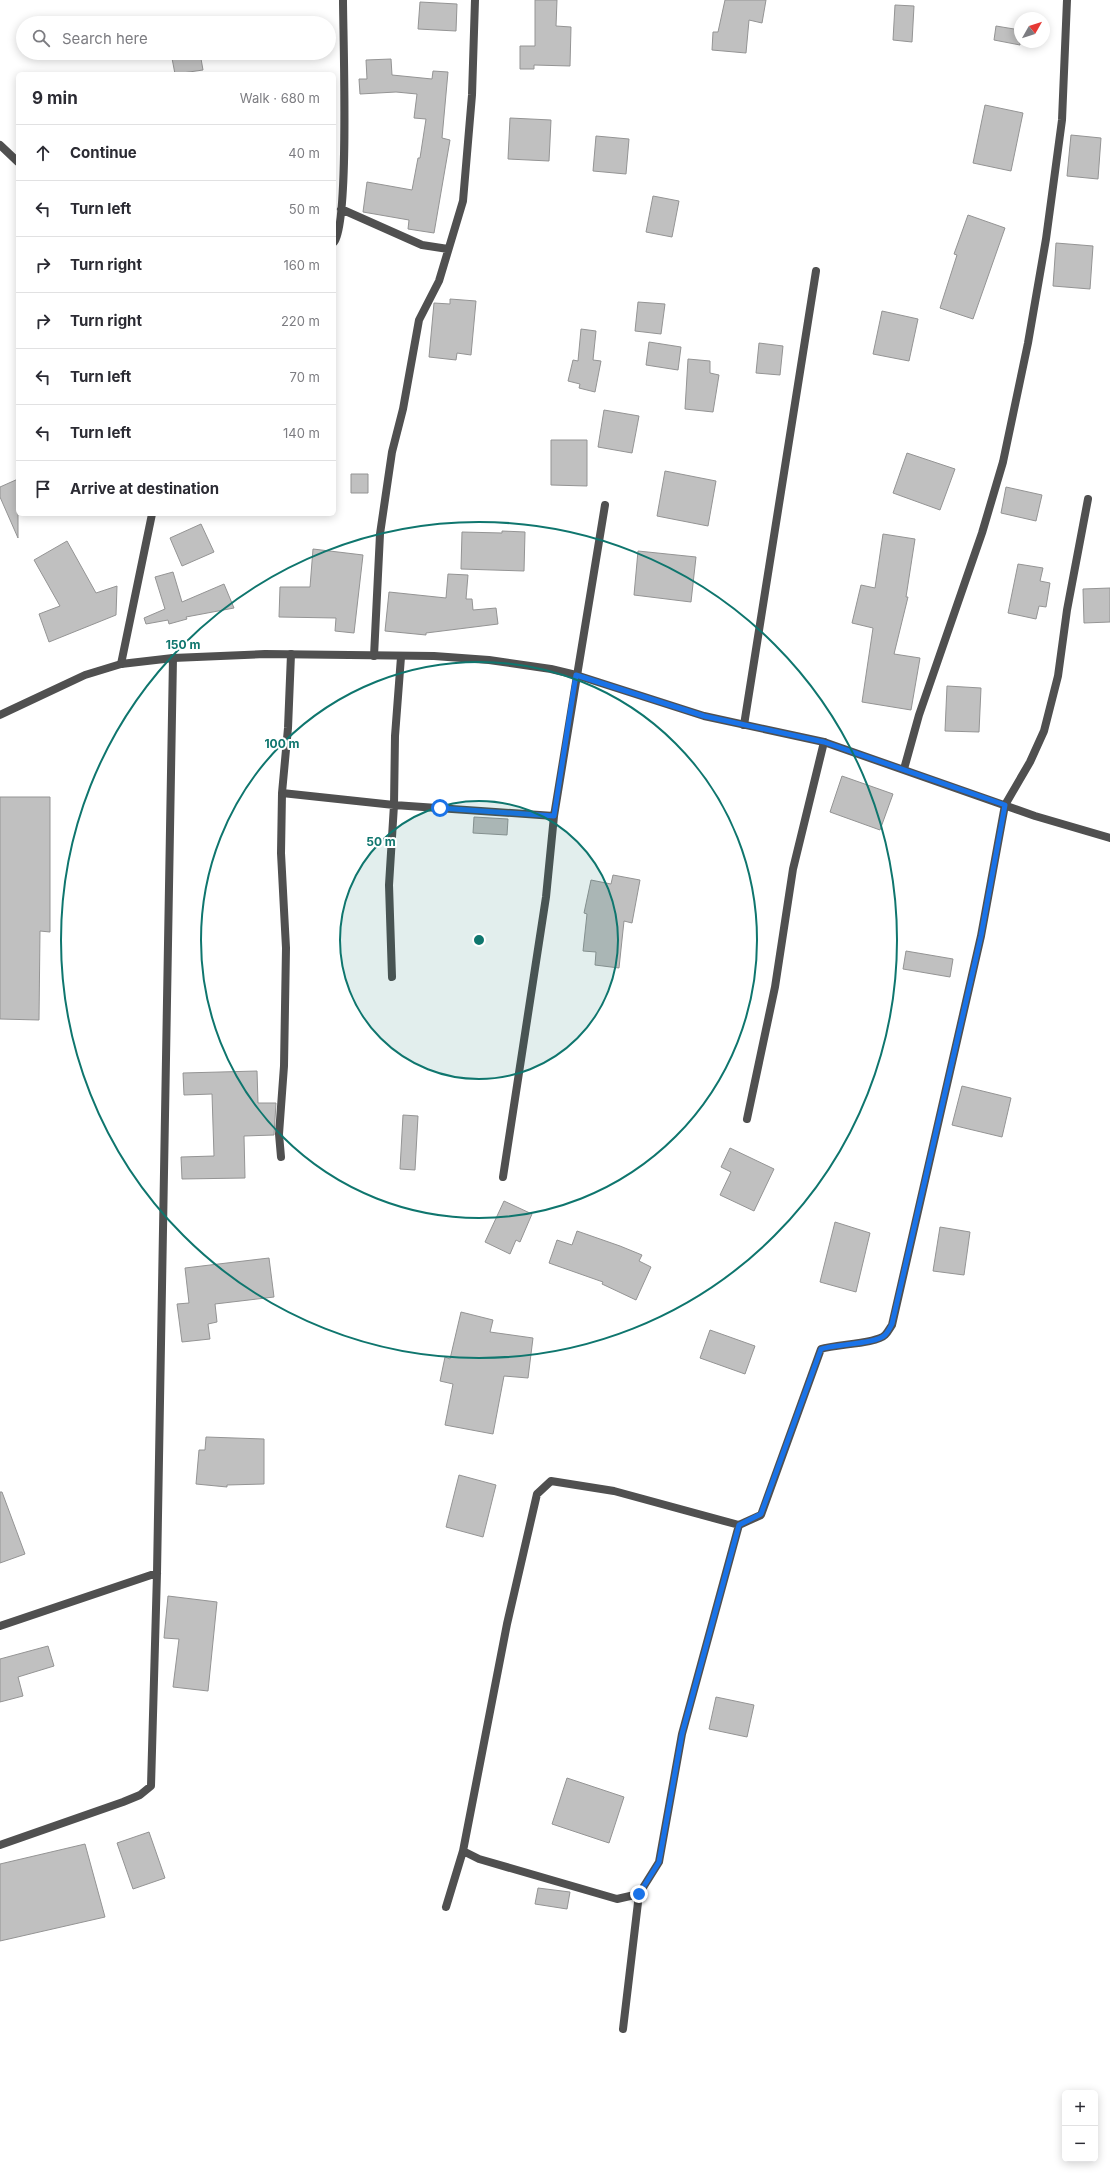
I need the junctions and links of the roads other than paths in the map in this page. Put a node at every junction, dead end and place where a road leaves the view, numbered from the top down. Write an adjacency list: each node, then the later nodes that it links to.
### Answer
1 (342, 0): 6 (street)
2 (475, 0): 8 (street)
3 (1067, 0): 22 (street)
4 (0, 145): 5 (street)
5 (16, 160)
6 (341, 209): 7 (street); 8 (street)
7 (336, 240)
8 (448, 250): 14 (street)
9 (816, 271): 20 (street)
10 (1088, 499): 25 (street)
11 (605, 505): 18 (street)
12 (152, 516): 17 (street)
13 (291, 654): 14 (street); 16 (street); 23 (street)
14 (374, 656): 15 (street)
15 (401, 657): 18 (street); 24 (street)
16 (173, 658): 17 (street); 33 (street)
17 (120, 664): 19 (street)
18 (576, 675): 20 (street); 26 (street)
19 (0, 715)
20 (744, 725): 21 (street)
21 (824, 742): 22 (street); 29 (street)
22 (904, 769): 25 (street)
23 (282, 793): 24 (street); 30 (street)
24 (394, 805): 26 (street); 28 (street)
25 (1005, 805): 27 (street); 32 (street)
26 (554, 816): 31 (street)
27 (1110, 838)
28 (392, 977)
29 (747, 1119)
30 (281, 1157)
31 (503, 1177)
32 (739, 1525): 36 (street); 37 (street)
33 (157, 1573): 34 (street); 35 (street)
34 (0, 1626)
35 (0, 1845)
36 (463, 1850): 37 (street); 38 (street)
37 (639, 1894): 39 (street)
38 (446, 1907)
39 (623, 2029)

